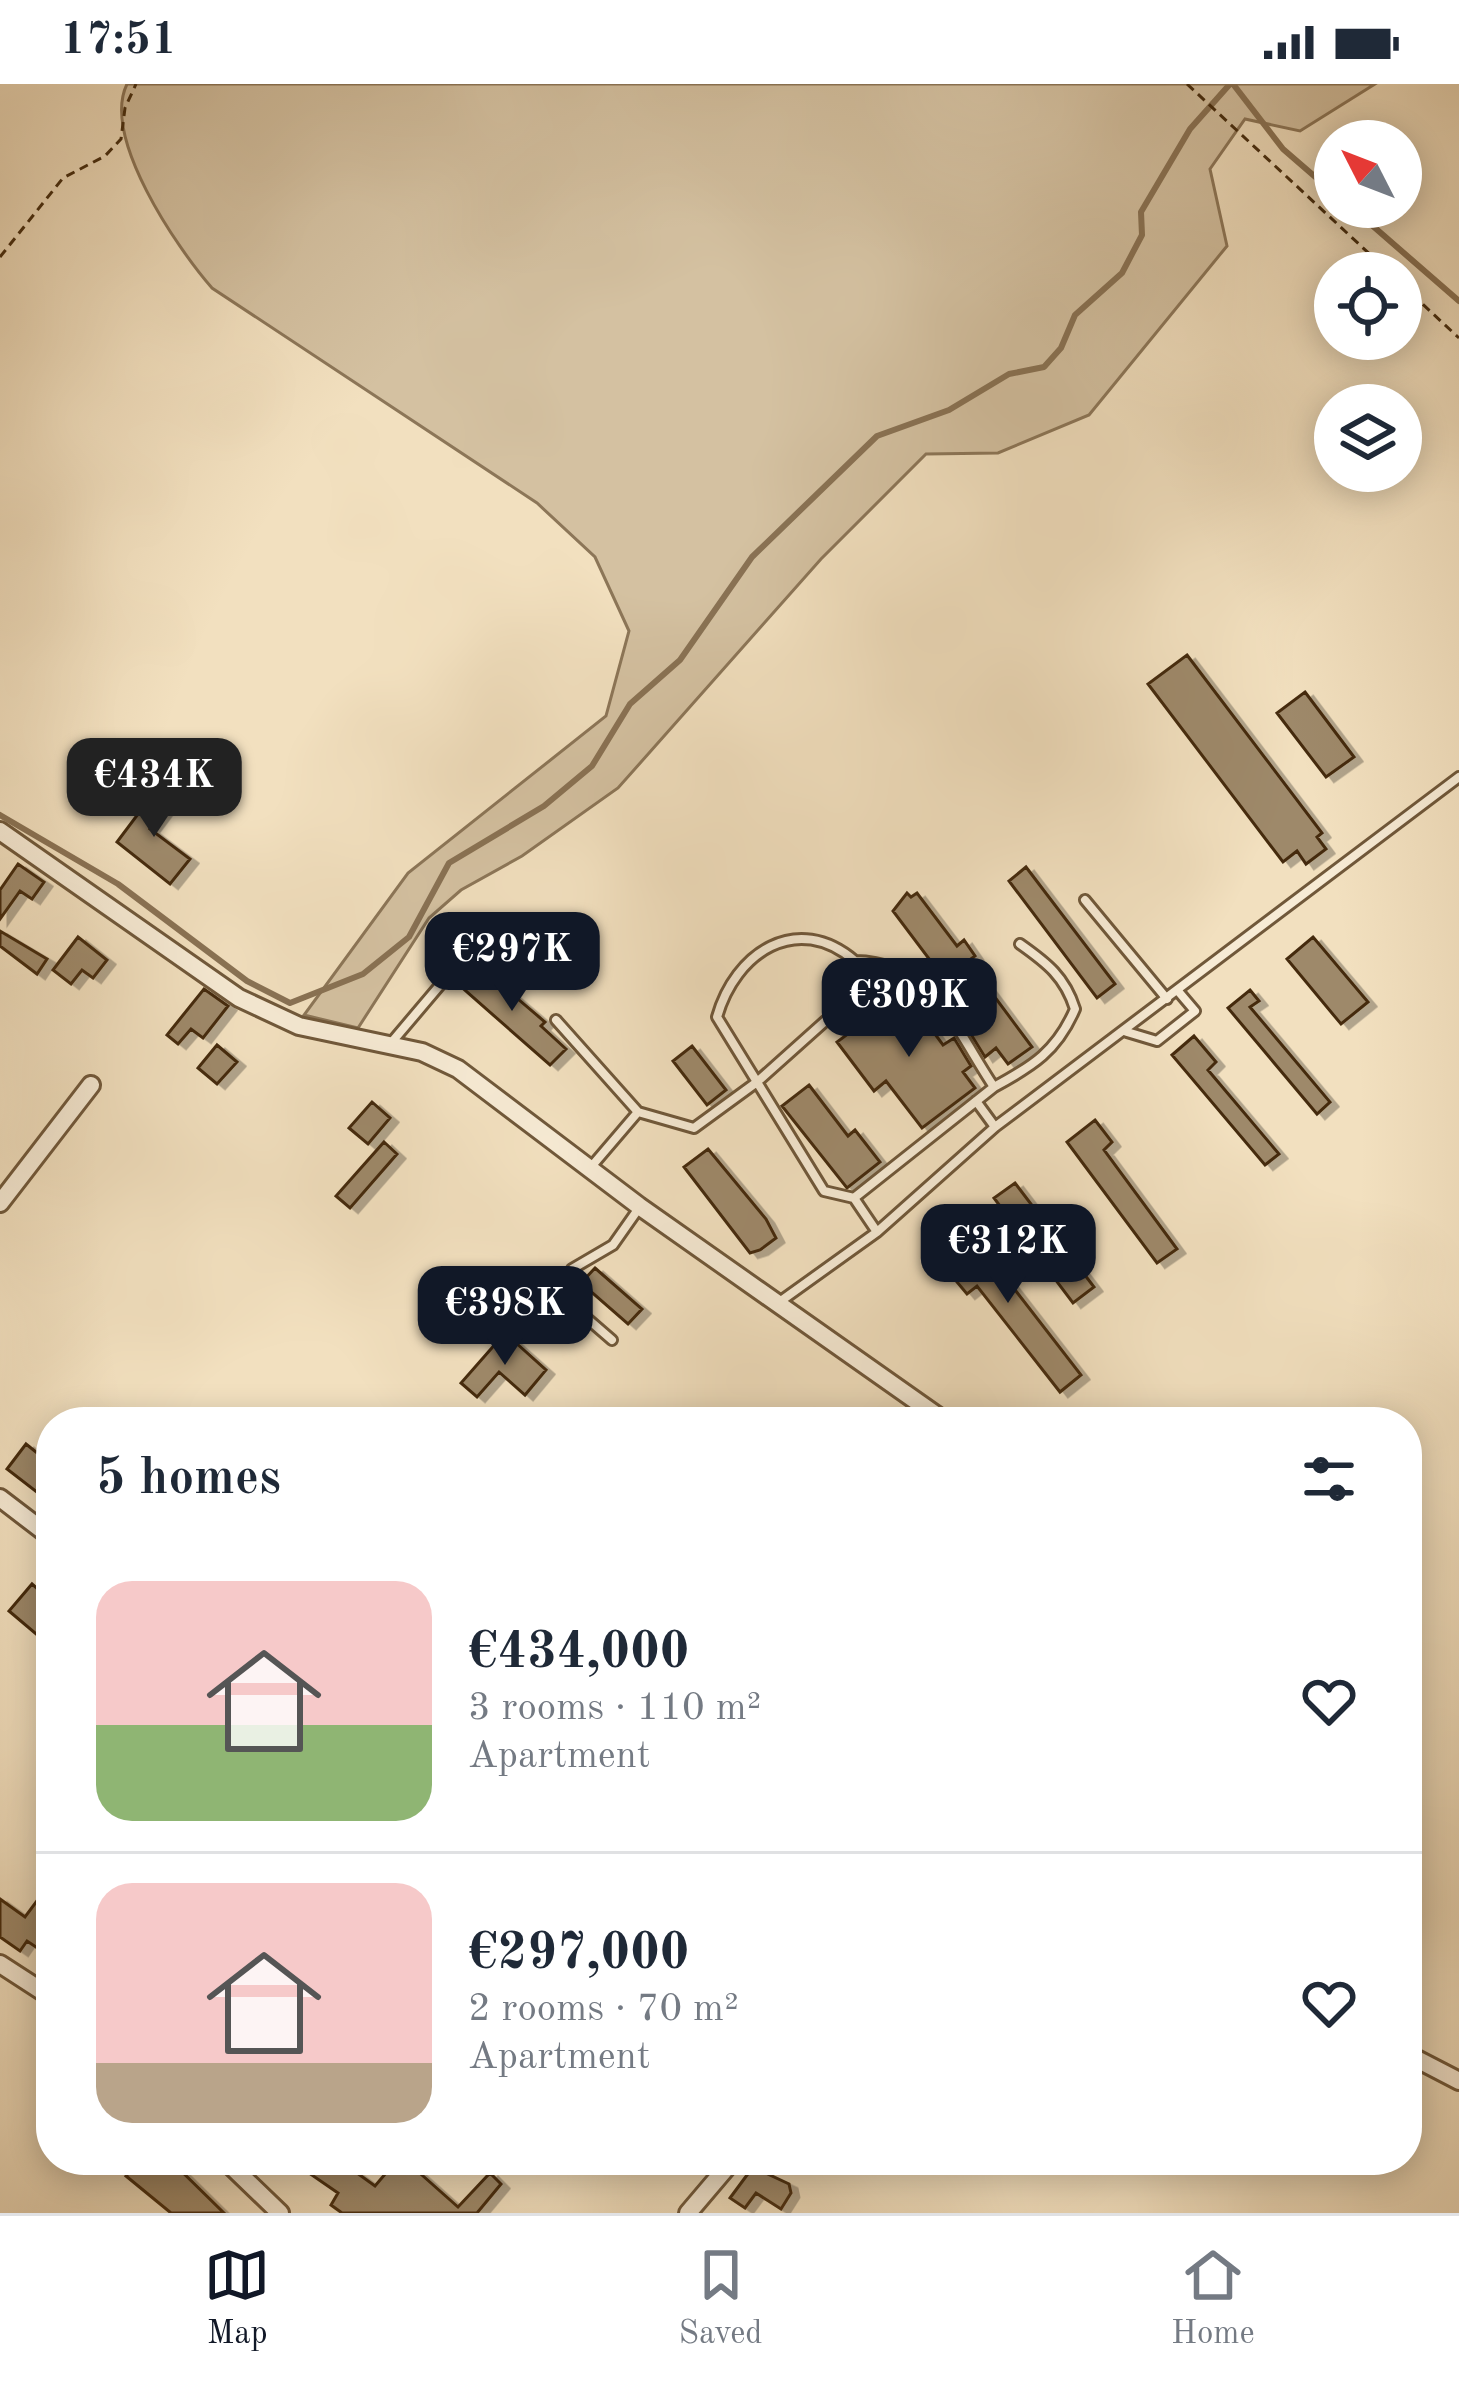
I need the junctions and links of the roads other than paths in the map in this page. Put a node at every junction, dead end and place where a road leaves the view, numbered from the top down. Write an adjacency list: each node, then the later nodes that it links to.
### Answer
1 (1459, 777): 7 (lane)
2 (0, 831): 11 (street)
3 (1085, 900): 8 (lane)
4 (1020, 944): 14 (lane)
5 (502, 955): 11 (lane)
6 (855, 961): 12 (lane); 12 (lane); 14 (lane)
7 (1178, 990): 8 (lane); 10 (lane)
8 (1167, 999): 10 (lane)
9 (556, 1020): 16 (lane)
10 (1126, 1031): 17 (lane)
11 (390, 1044): 18 (street)
12 (757, 1082): 16 (lane); 19 (lane)
13 (91, 1084): 20 (street)
14 (994, 1087): 15 (lane)
15 (976, 1101): 17 (lane); 19 (lane)
16 (638, 1112): 18 (lane)
17 (995, 1127): 22 (lane)
18 (590, 1168): 21 (street)
19 (854, 1198): 22 (lane)
20 (0, 1203)
21 (639, 1207): 23 (street); 24 (lane)
22 (877, 1232): 23 (lane)
23 (777, 1304): 25 (street)
24 (612, 1340)
25 (925, 1407)
26 (0, 1498): 27 (street)
27 (36, 1526)
28 (0, 1964): 29 (street)
29 (36, 1987)
30 (1422, 2062): 31 (street)
31 (1459, 2081)
32 (241, 2175): 34 (street)
33 (720, 2175): 35 (street)
34 (280, 2213)
35 (688, 2213)

